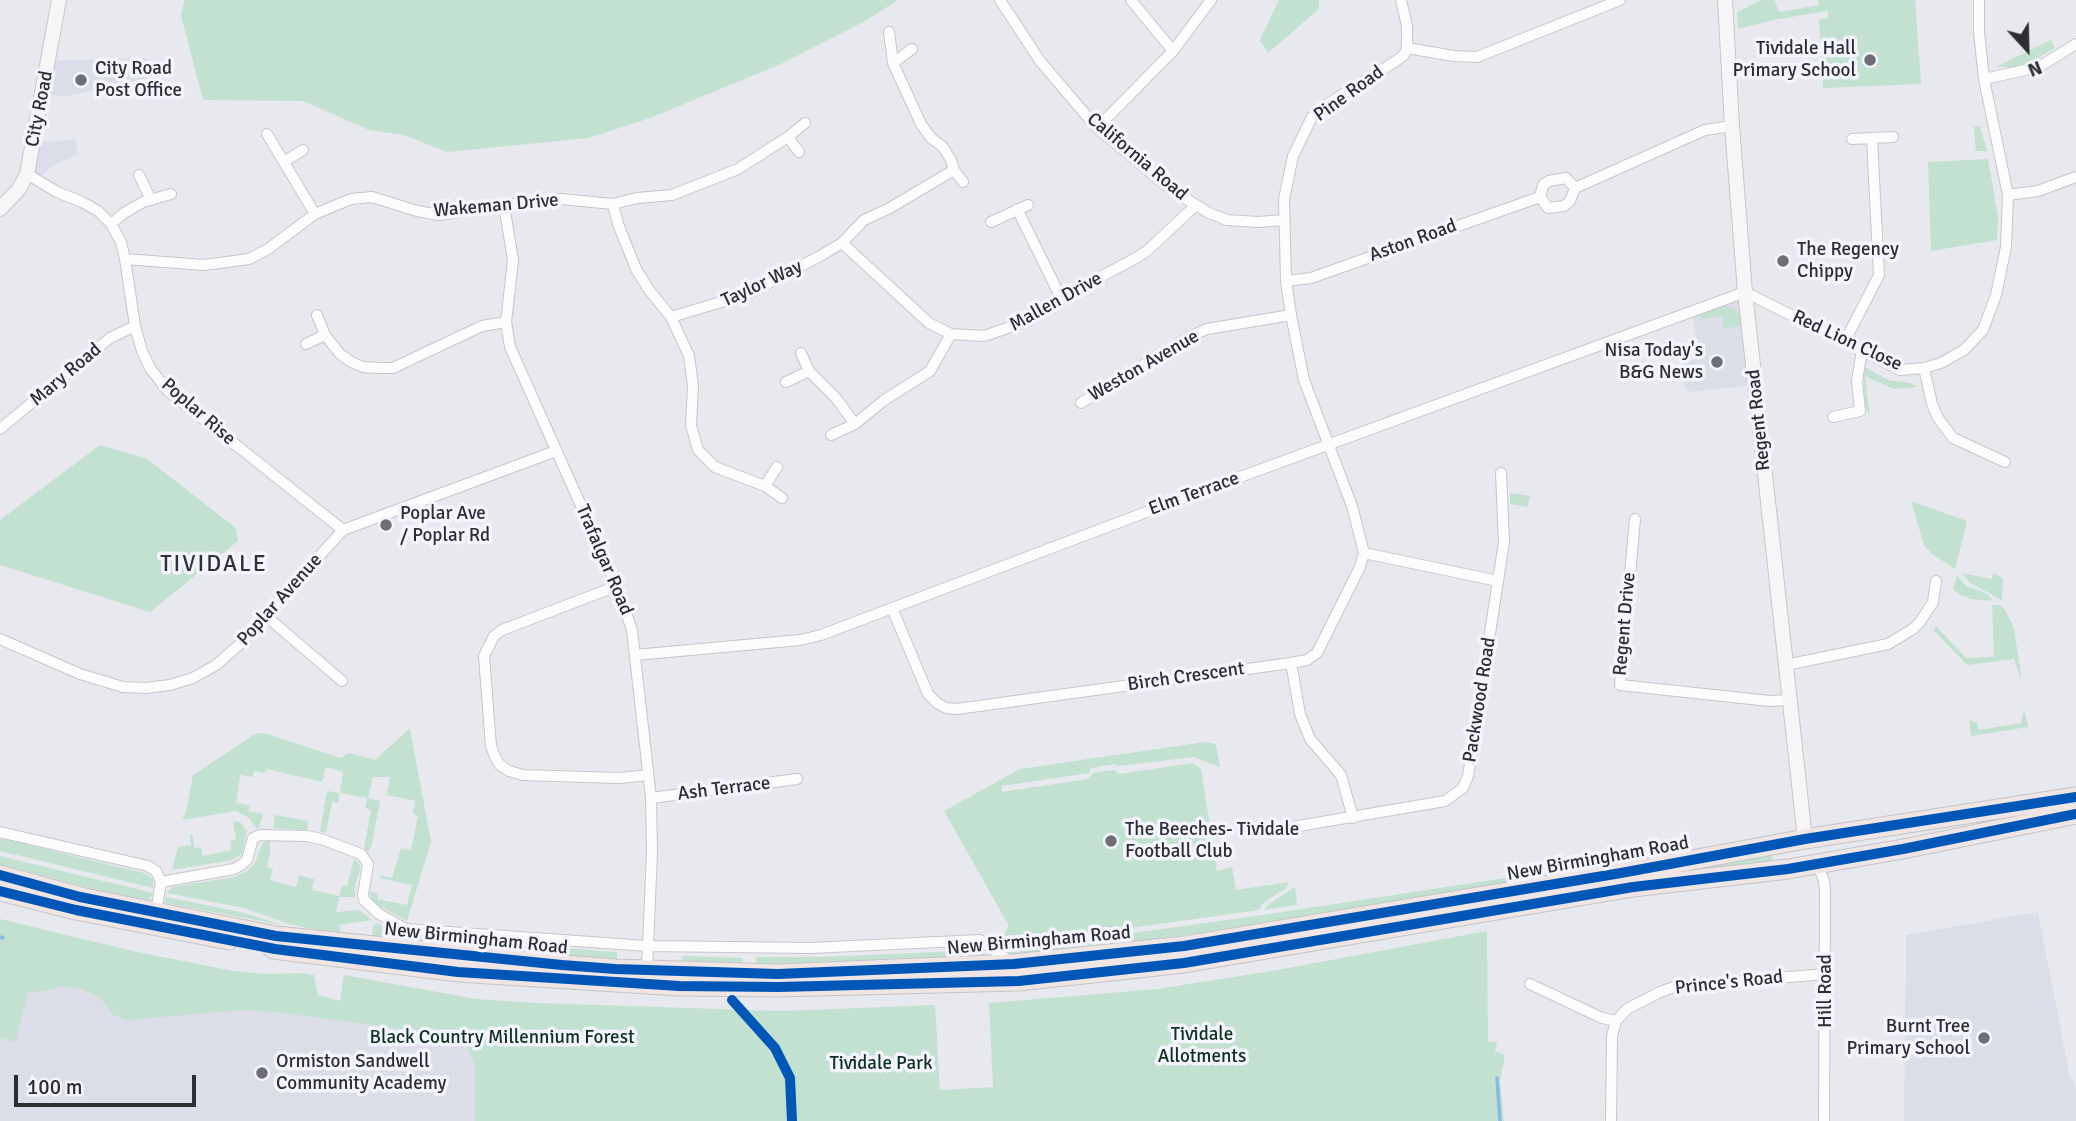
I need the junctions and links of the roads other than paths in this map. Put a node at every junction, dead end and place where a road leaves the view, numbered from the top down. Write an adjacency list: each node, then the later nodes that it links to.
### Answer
1 (60, 0): 28 (street, City Road)
2 (1000, 0): 18 (street, California Road)
3 (1131, 0): 13 (street)
4 (1211, 0): 13 (street)
5 (1401, 0): 11 (street)
6 (1620, 0): 11 (street)
7 (1725, 0): 17 (street, Regent Road)
8 (1979, 0): 15 (street, Red Lion Close)
9 (889, 32): 14 (street)
10 (2076, 44): 15 (street)
11 (1407, 48): 42 (street, Pine Road)
12 (912, 49): 14 (street)
13 (1173, 51): 18 (street)
14 (893, 63): 27 (street)
15 (1984, 79): 34 (street, Red Lion Close)
16 (805, 123): 20 (street, Wakeman Drive)
17 (1731, 126): 32 (street); 48 (street, Regent Road)
18 (1097, 128): 39 (street, California Road)
19 (267, 134): 26 (street)
20 (788, 137): 25 (street); 37 (street, Wakeman Drive)
21 (1893, 137): 23 (street)
22 (1852, 139): 23 (street)
23 (1871, 139): 57 (street)
24 (303, 150): 26 (street)
25 (799, 152)
26 (285, 161): 41 (street)
27 (954, 170): 31 (street); 45 (street, Taylor Way)
28 (27, 174): 40 (street, City Road); 44 (street, Poplar Rise)
29 (139, 175): 36 (street)
30 (2076, 177): 34 (street)
31 (963, 182)
32 (1575, 188): 35 (street, Aston Road); 35 (street)
33 (171, 194): 36 (street)
34 (2008, 195): 61 (street, Red Lion Close)
35 (1539, 197): 47 (street, Aston Road)
36 (151, 200): 44 (street)
37 (613, 204): 38 (street, Wakeman Drive); 52 (street)
38 (504, 205): 41 (street, Wakeman Drive); 53 (street, Trafalgar Road)
39 (1196, 205): 42 (street, California Road); 49 (street, Mallen Drive)
40 (0, 209)
41 (315, 214): 46 (street, Wakeman Drive)
42 (1284, 220): 47 (street, Pine Road)
43 (991, 222): 49 (street)
44 (111, 224): 46 (street, Poplar Rise)
45 (842, 243): 52 (street, Taylor Way); 55 (street, Mallen Drive)
46 (125, 259): 54 (street, Poplar Rise)
47 (1286, 281): 51 (street, Pine Road)
48 (1745, 292): 57 (street, Red Lion Close); 69 (street, Elm Terrace); 87 (street, Regent Road)
49 (1061, 298): 55 (street, Mallen Drive)
50 (317, 314): 56 (street)
51 (1291, 316): 64 (street, Weston Avenue); 69 (street, Pine Road)
52 (671, 317): 74 (street)
53 (506, 322): 56 (street); 70 (street, Trafalgar Road)
54 (135, 326): 67 (street, Mary Road); 77 (street, Poplar Rise)
55 (951, 334): 66 (street)
56 (325, 335): 58 (street)
57 (1845, 341): 59 (street, Red Lion Close)
58 (306, 344)
59 (1862, 350): 61 (street, Red Lion Close); 65 (street)
60 (801, 353): 62 (street)
61 (1924, 368): 71 (street)
62 (808, 371): 63 (street); 66 (street)
63 (786, 382)
64 (1081, 403)
65 (1833, 416)
66 (855, 424): 68 (street)
67 (0, 429)
68 (831, 435)
69 (1329, 445): 78 (street); 82 (street, Elm Terrace)
70 (556, 451): 77 (street, Poplar Avenue); 81 (street, Trafalgar Road)
71 (2005, 462)
72 (777, 467): 74 (street)
73 (1502, 473): 79 (street, Packwood Road)
74 (765, 486): 75 (street)
75 (782, 498)
76 (1634, 519): 89 (street, Regent Drive)
77 (343, 530): 83 (street, Poplar Avenue)
78 (1364, 553): 79 (street); 86 (street, Birch Crescent)
79 (1498, 581): 95 (street, Packwood Road)
80 (1936, 581): 87 (street)
81 (617, 586): 85 (street, Trafalgar Road); 90 (street)
82 (892, 608): 85 (street, Elm Terrace); 86 (street, Birch Crescent)
83 (266, 616): 84 (street, Poplar Avenue); 88 (street)
84 (0, 639)
85 (635, 655): 90 (street, Trafalgar Road)
86 (1291, 663): 95 (street)
87 (1786, 666): 89 (street, Regent Road)
88 (342, 681)
89 (1789, 700): 99 (street, Regent Road)
90 (648, 775): 93 (street, Trafalgar Road)
91 (797, 779): 93 (street, Ash Terrace)
92 (2076, 797): 99 (highway, New Birmingham Road)
93 (651, 798): 105 (street, Trafalgar Road)
94 (2076, 814): 96 (highway, New Birmingham Road)
95 (1353, 818): 97 (street, Packwood Road)
96 (2010, 827): 99 (highway); 100 (highway, New Birmingham Road)
97 (1281, 829)
98 (0, 832): 102 (street)
99 (1805, 839): 100 (highway); 106 (highway, New Birmingham Road)
100 (1817, 863): 107 (street, Hill Road); 108 (highway, New Birmingham Road)
101 (0, 875): 104 (highway, New Birmingham Road)
102 (161, 882): 104 (street); 105 (street, New Birmingham Road)
103 (0, 891): 108 (highway, New Birmingham Road)
104 (156, 912): 108 (highway, New Birmingham Road)
105 (648, 946): 106 (street, New Birmingham Road); 108 (street, Trafalgar Road)
106 (1014, 964): 108 (highway, New Birmingham Road)
107 (1826, 974): 110 (street, Prince's Road); 112 (street, Hill Road)
108 (646, 977)
109 (1530, 984): 110 (street)
110 (1616, 1021): 111 (street)
111 (1611, 1121)
112 (1824, 1121)

